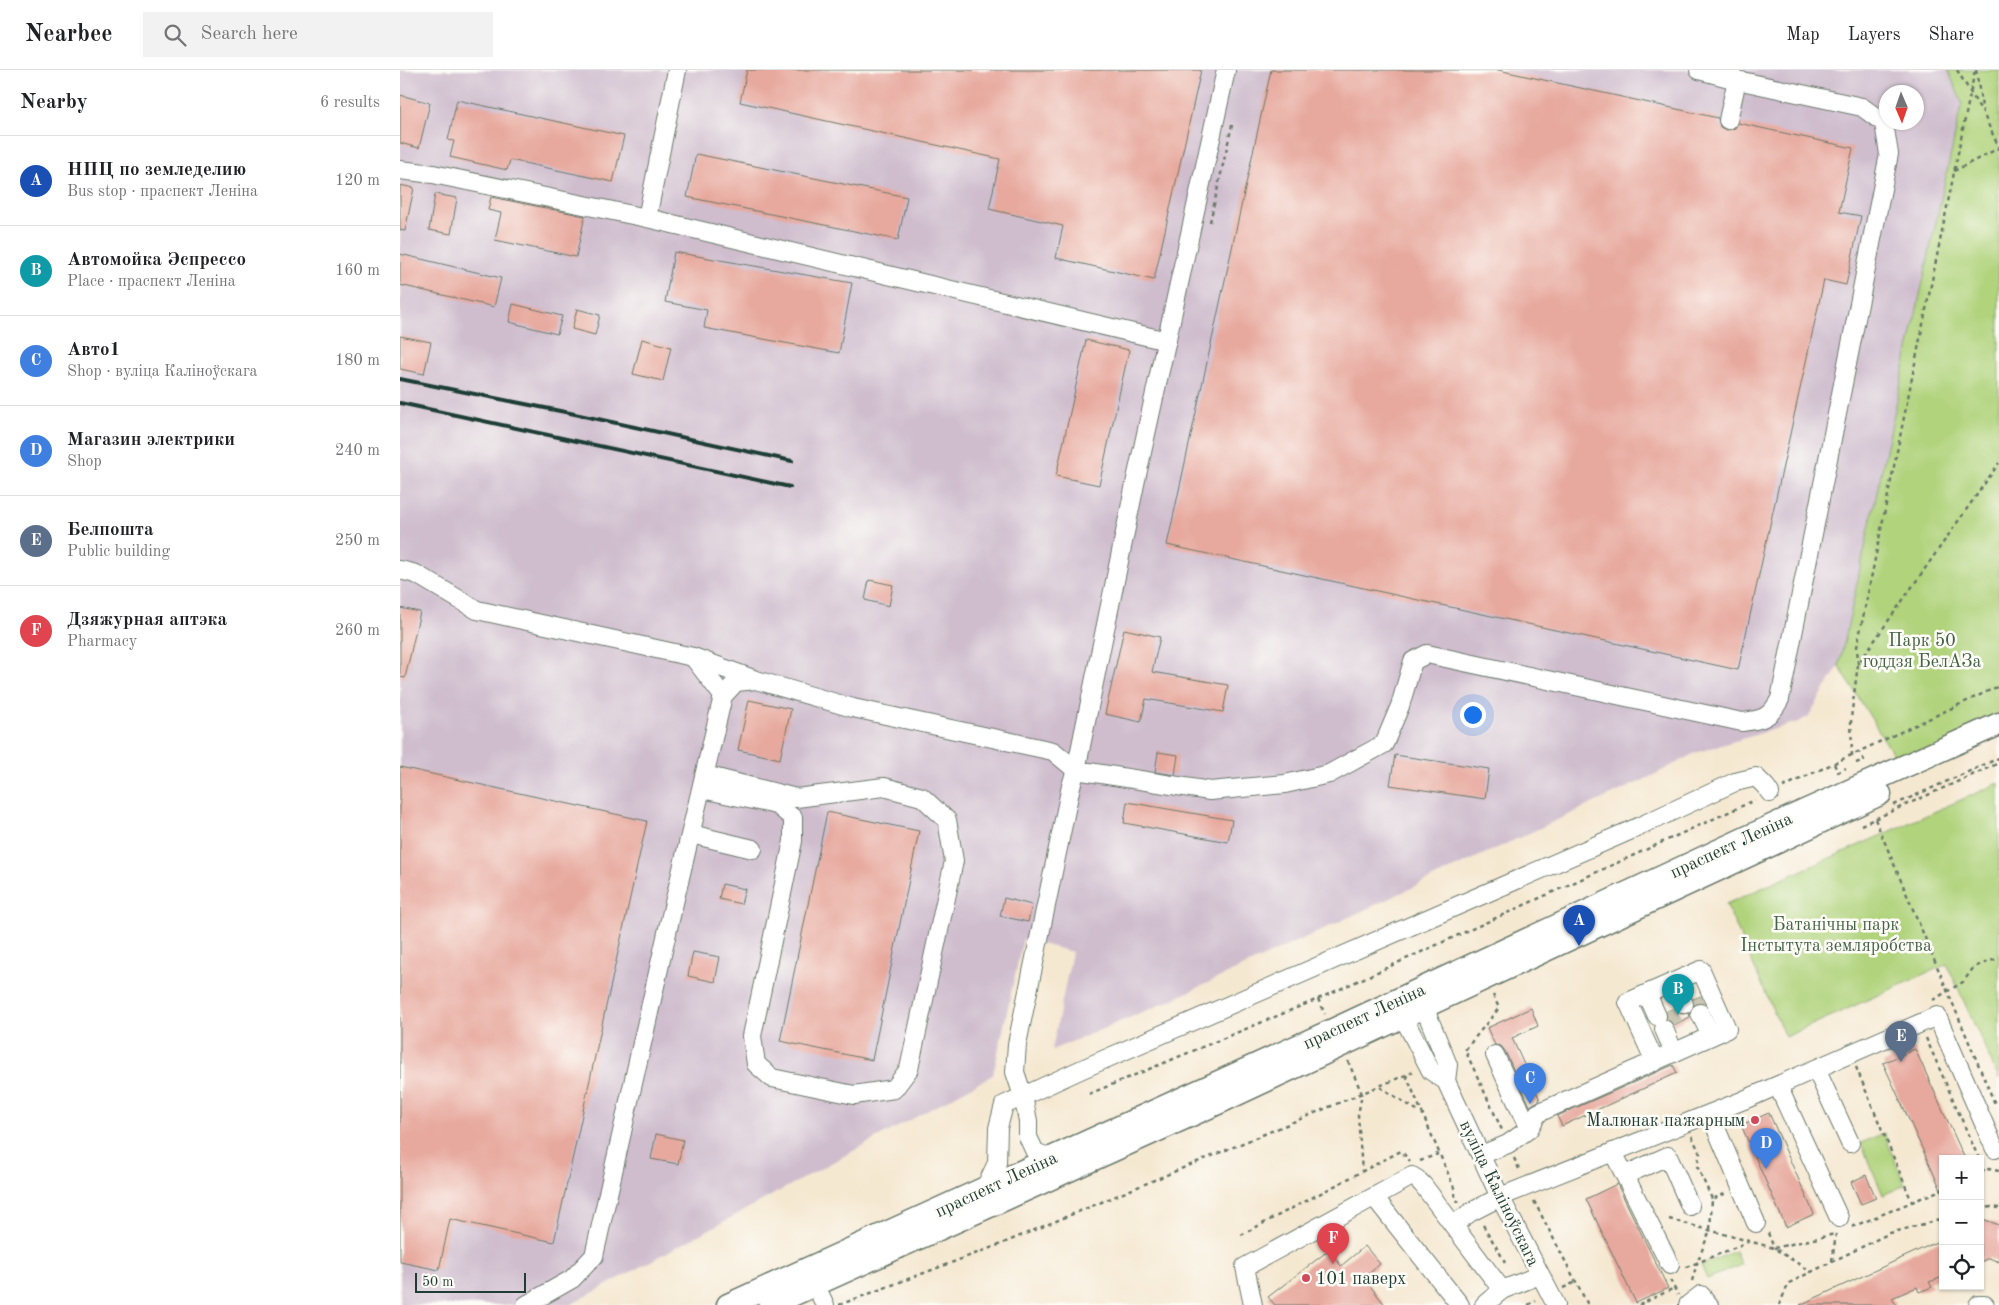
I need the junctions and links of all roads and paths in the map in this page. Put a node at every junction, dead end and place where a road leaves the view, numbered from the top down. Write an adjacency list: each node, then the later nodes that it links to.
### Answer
1 (677, 70): 13 (street)
2 (1226, 70): 14 (street)
3 (1699, 70): 6 (street)
4 (1957, 70): 7 (path)
5 (1975, 70): 7 (path); 8 (path)
6 (1737, 80): 9 (street); 29 (street)
7 (1970, 91): 8 (path); 12 (path)
8 (1983, 114): 10 (path)
9 (1728, 120)
10 (1999, 148): 12 (path)
11 (400, 170): 13 (street)
12 (1954, 171): 18 (path)
13 (647, 218): 14 (street)
14 (1167, 341): 29 (street)
15 (1999, 463): 18 (path)
16 (400, 570): 17 (street)
17 (693, 658): 19 (street); 21 (street)
18 (1858, 664): 25 (path)
19 (756, 680): 21 (street); 29 (street)
20 (1999, 686): 24 (path)
21 (723, 696): 30 (street)
22 (1999, 724): 39 (main road, праспект Леніна)
23 (1999, 740): 39 (main road, праспект Леніна)
24 (1860, 752): 25 (path); 26 (path)
25 (1852, 756): 27 (path)
26 (1856, 763)
27 (1834, 764): 28 (path); 31 (path)
28 (1846, 768)
29 (1076, 770): 53 (street)
30 (703, 782): 30 (street); 33 (street)
31 (1770, 793): 52 (path); 53 (street)
32 (1875, 819): 38 (path)
33 (690, 834): 34 (street); 95 (street)
34 (753, 849)
35 (1999, 958): 38 (path)
36 (1679, 980): 37 (street); 42 (street); 42 (street)
37 (1652, 992): 43 (street); 45 (street)
38 (1948, 992): 54 (path)
39 (1421, 999): 40 (main road, праспект Леніна); 49 (street, вуліца Каліноўскага)
40 (1399, 1009): 49 (street, вуліца Каліноўскага); 64 (main road, праспект Леніна); 90 (main road, праспект Леніна)
41 (1924, 1033): 63 (path)
42 (1706, 1038): 43 (street)
43 (1680, 1050): 45 (street)
44 (1495, 1055): 57 (street)
45 (1655, 1062): 57 (street)
46 (1854, 1063): 73 (path)
47 (1816, 1069): 50 (street); 58 (street); 59 (street)
48 (1406, 1075): 55 (path)
49 (1446, 1080): 62 (street, вуліца Каліноўскага)
50 (1778, 1086): 56 (street); 82 (street)
51 (1379, 1087): 55 (path)
52 (1089, 1094)
53 (1023, 1096): 64 (street); 69 (street)
54 (1995, 1106)
55 (1421, 1113): 61 (path)
56 (1710, 1114): 60 (street); 80 (street)
57 (1529, 1130): 62 (street)
58 (1850, 1143)
59 (1996, 1149)
60 (1613, 1152): 68 (street); 71 (street)
61 (1439, 1154): 67 (path); 77 (path)
62 (1480, 1155): 71 (street, вуліца Каліноўскага)
63 (1977, 1155)
64 (1051, 1158): 69 (main road, праспект Леніна)
65 (1999, 1170): 66 (path)
66 (1984, 1171)
67 (1362, 1172): 83 (path); 99 (path)
68 (1625, 1175): 74 (street); 87 (street)
69 (984, 1190): 96 (main road, праспект Леніна)
70 (1939, 1191): 73 (path)
71 (1500, 1197): 77 (street); 89 (street, вуліца Каліноўскага)
72 (1375, 1198): 81 (street); 100 (street); 101 (street)
73 (1912, 1202): 82 (path)
74 (1690, 1206)
75 (1984, 1208): 76 (path)
76 (1999, 1208)
77 (1471, 1212): 81 (street); 93 (path)
78 (1669, 1219): 84 (path)
79 (1939, 1220): 86 (path)
80 (1756, 1223)
81 (1452, 1225): 93 (street)
82 (1837, 1226): 85 (path); 86 (path)
83 (1241, 1235)
84 (1749, 1241): 85 (path); 91 (path)
85 (1774, 1248): 88 (path)
86 (1832, 1262): 88 (path)
87 (1668, 1270): 92 (path)
88 (1811, 1272): 106 (path)
89 (1540, 1275): 93 (street); 103 (street, вуліца Каліноўскага)
90 (815, 1284): 97 (main road, праспект Леніна); 98 (street)
91 (1690, 1285)
92 (1674, 1288): 94 (path); 104 (path)
93 (1505, 1289): 102 (street)
94 (1684, 1301): 105 (street)
95 (526, 1305)
96 (728, 1305)
97 (770, 1305)
98 (825, 1305)
99 (839, 1305)
100 (1253, 1305)
101 (1460, 1305)
102 (1484, 1305)
103 (1556, 1305)
104 (1638, 1305)
105 (1710, 1305)
106 (1779, 1305)
107 (1978, 1305): 108 (street)
108 (1985, 1305)

